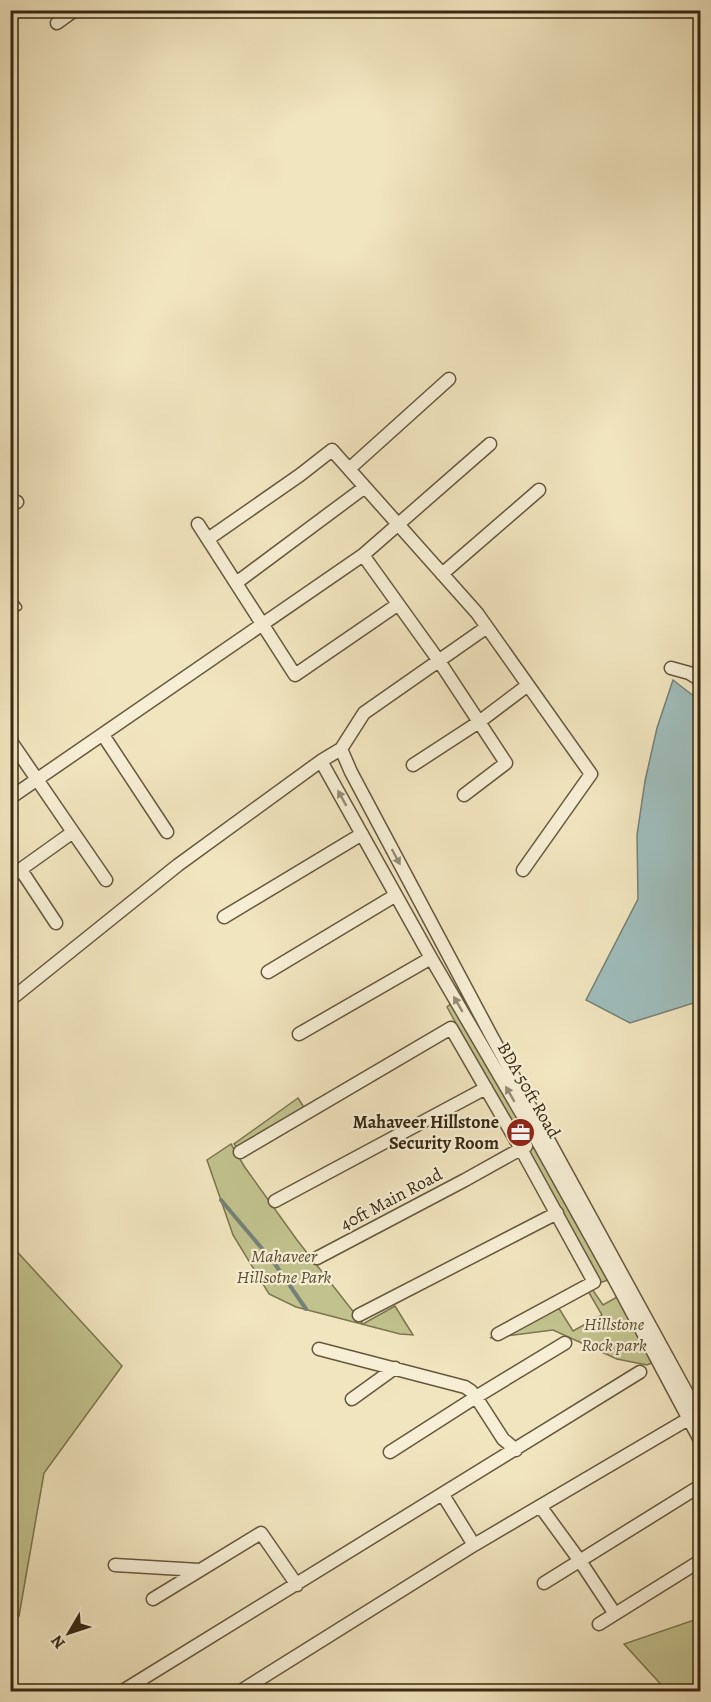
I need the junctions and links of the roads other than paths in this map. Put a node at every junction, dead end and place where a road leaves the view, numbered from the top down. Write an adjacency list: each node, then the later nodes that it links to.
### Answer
1 (75, 10): 2 (street)
2 (57, 23)
3 (449, 379): 5 (street)
4 (490, 444): 9 (street)
5 (349, 469): 6 (street); 10 (street)
6 (365, 487): 9 (street); 13 (street)
7 (539, 490): 12 (street)
8 (198, 524): 10 (street)
9 (398, 525): 11 (street); 12 (street)
10 (208, 539): 13 (street)
11 (363, 555): 15 (street); 17 (street)
12 (442, 574): 18 (street)
13 (236, 583): 17 (street)
14 (10, 597): 16 (lane)
15 (398, 605): 17 (street); 19 (street)
16 (18, 607)
17 (263, 625): 24 (street)
18 (487, 627): 19 (street); 22 (street)
19 (439, 661): 23 (street); 26 (street)
20 (671, 668): 21 (street)
21 (700, 680)
22 (528, 685): 23 (street); 35 (street)
23 (479, 722): 28 (street); 30 (street)
24 (102, 735): 29 (street); 33 (street)
25 (10, 740): 29 (street)
26 (341, 749): 27 (street); 46 (street, BDA 50ft Road, one-way to 46)
27 (321, 761): 34 (street, BDA 50ft Road, one-way to 27); 43 (street)
28 (413, 765)
29 (38, 780): 31 (street); 32 (street)
30 (464, 795)
31 (10, 798)
32 (73, 832): 36 (street); 37 (street)
33 (167, 832)
34 (362, 834): 38 (street, BDA 50ft Road); 39 (street)
35 (523, 870)
36 (16, 873): 40 (street)
37 (106, 880)
38 (396, 895): 41 (street, BDA 50ft Road); 42 (street)
39 (224, 917)
40 (56, 923)
41 (431, 957): 44 (street); 46 (street, BDA 50ft Road, one-way to 41)
42 (268, 972)
43 (10, 1000)
44 (299, 1034)
45 (486, 1088): 47 (street); 48 (street); 49 (street)
46 (541, 1137): 47 (street, 40ft Main Road); 60 (street, BDA 50ft Road)
47 (521, 1149): 50 (street); 51 (street, 40ft Main Road)
48 (240, 1152)
49 (275, 1202)
50 (557, 1213): 52 (street); 53 (street)
51 (317, 1258)
52 (359, 1315)
53 (498, 1334)
54 (566, 1342): 58 (street)
55 (319, 1349): 56 (street)
56 (394, 1368): 58 (street); 59 (street)
57 (640, 1372): 62 (street)
58 (476, 1397): 62 (street); 63 (street)
59 (352, 1399)
60 (696, 1416): 61 (street, BDA 50ft Road); 66 (street)
61 (700, 1440)
62 (516, 1450): 65 (street)
63 (390, 1452)
64 (700, 1486): 68 (street)
65 (443, 1495): 67 (street); 73 (street)
66 (540, 1506): 67 (street); 68 (street)
67 (474, 1545): 78 (street)
68 (580, 1561): 72 (street); 75 (street)
69 (700, 1561): 75 (street)
70 (115, 1565): 71 (street)
71 (199, 1570): 73 (street); 74 (street)
72 (544, 1583)
73 (297, 1585): 77 (street)
74 (153, 1599)
75 (615, 1614): 76 (street)
76 (599, 1624)
77 (122, 1692)
78 (239, 1692)

